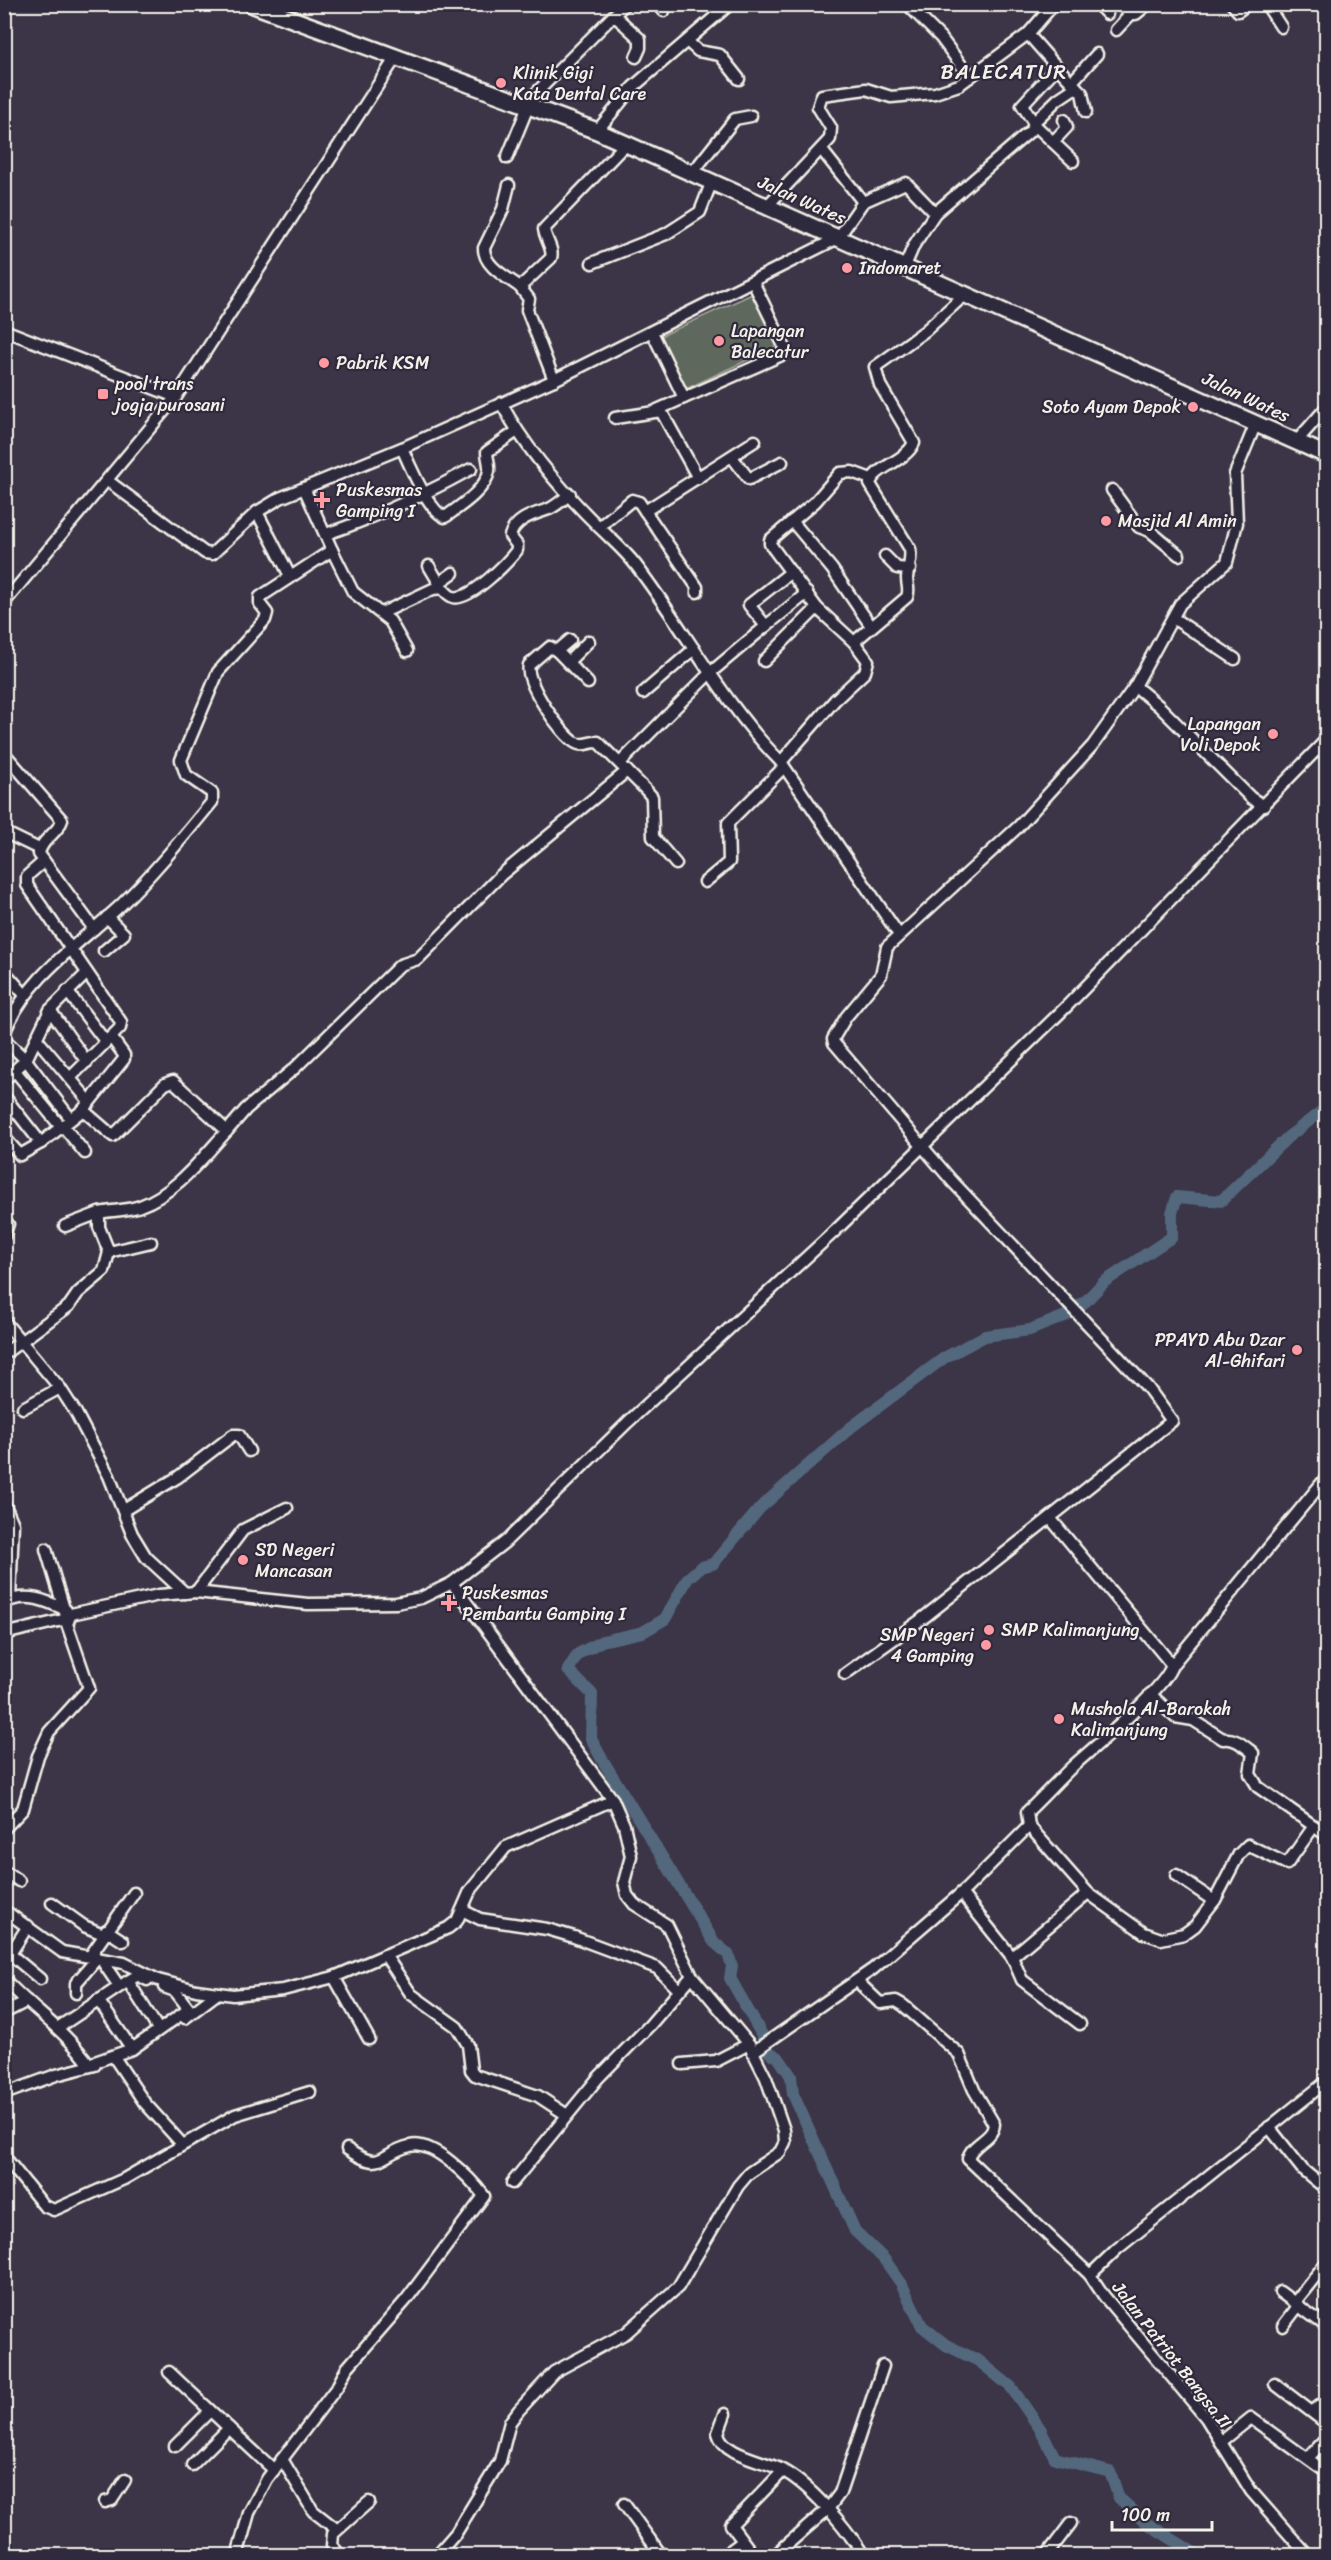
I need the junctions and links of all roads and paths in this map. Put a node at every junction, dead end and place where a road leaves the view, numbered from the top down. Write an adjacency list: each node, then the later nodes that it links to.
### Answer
1 (251, 4): 12 (highway, Jalan Wates)
2 (625, 4): 16 (street)
3 (730, 4): 20 (street)
4 (907, 4): 13 (street)
5 (1054, 4): 19 (street)
6 (1097, 4): 14 (street)
7 (1120, 4): 15 (street)
8 (1148, 4): 15 (street)
9 (1232, 4): 10 (street)
10 (1248, 4)
11 (1266, 4): 17 (street)
12 (281, 9): 22 (highway, Jalan Wates)
13 (919, 9): 25 (street)
14 (1107, 14)
15 (1131, 14): 18 (street)
16 (615, 16): 23 (street); 28 (street)
17 (1281, 27)
18 (1116, 30)
19 (1028, 34): 24 (street); 25 (street)
20 (688, 42): 26 (street); 33 (street)
21 (1097, 54): 27 (street)
22 (396, 57): 28 (highway, Jalan Wates); 54 (street)
23 (636, 57)
24 (1056, 67): 27 (street); 32 (street)
25 (970, 77): 36 (street)
26 (739, 79)
27 (1074, 85): 29 (street); 32 (street)
28 (527, 105): 33 (highway, Jalan Wates); 37 (street)
29 (1086, 112)
30 (751, 116): 39 (street)
31 (1064, 120): 35 (street)
32 (1035, 124): 35 (street); 44 (street)
33 (597, 130): 34 (highway, Jalan Wates)
34 (624, 142): 39 (highway, Jalan Wates); 49 (street)
35 (1053, 142): 38 (street)
36 (821, 148): 42 (street); 43 (street)
37 (507, 158)
38 (1073, 161)
39 (693, 172): 40 (highway, Jalan Wates)
40 (712, 181): 43 (highway, Jalan Wates); 46 (street)
41 (509, 185): 49 (street)
42 (863, 202): 44 (street); 45 (street)
43 (767, 206): 45 (highway, Jalan Wates)
44 (934, 213): 47 (street)
45 (838, 238): 47 (highway, Jalan Wates); 48 (street)
46 (592, 263)
47 (905, 266): 50 (highway, Jalan Wates)
48 (753, 282): 52 (street); 55 (street)
49 (520, 287): 53 (street)
50 (963, 293): 60 (highway, Jalan Wates); 70 (street)
51 (4, 330): 54 (street)
52 (652, 332): 53 (street); 55 (street)
53 (554, 380): 56 (street)
54 (176, 397): 71 (street)
55 (684, 398): 58 (street)
56 (501, 403): 61 (street); 64 (street)
57 (1326, 408): 63 (street)
58 (657, 410): 59 (street); 69 (street)
59 (615, 418)
60 (1256, 423): 63 (highway, Jalan Wates); 95 (street)
61 (517, 431): 74 (street); 75 (street)
62 (755, 441): 66 (street)
63 (1296, 442): 65 (highway, Jalan Wates)
64 (402, 448): 72 (street); 75 (street)
65 (1326, 455)
66 (732, 457): 67 (street); 69 (street)
67 (782, 462)
68 (471, 468): 75 (street)
69 (698, 478): 76 (street)
70 (871, 479): 78 (street); 85 (street)
71 (108, 481): 77 (street); 92 (street)
72 (304, 488): 77 (street); 80 (street)
73 (1112, 489): 82 (street)
74 (570, 494): 79 (street); 89 (street)
75 (426, 495): 80 (street)
76 (645, 511): 79 (street); 90 (street)
77 (257, 512): 88 (street)
78 (792, 521): 86 (street); 97 (street)
79 (599, 528): 101 (street)
80 (326, 534): 81 (street)
81 (332, 550): 88 (street); 94 (street)
82 (1179, 555)
83 (885, 556): 85 (street)
84 (429, 566): 89 (street)
85 (910, 569): 97 (street)
86 (791, 572): 91 (street); 96 (street)
87 (453, 573): 89 (street)
88 (290, 576): 121 (street)
89 (440, 586): 94 (street)
90 (697, 592)
91 (807, 593): 93 (street); 96 (street)
92 (4, 603)
93 (818, 608): 100 (street); 105 (street)
94 (382, 613): 102 (street)
95 (1173, 618): 104 (street); 109 (street)
96 (766, 626): 107 (street)
97 (872, 626): 100 (street)
98 (570, 640): 103 (street)
99 (589, 641): 106 (street)
100 (854, 642): 113 (street)
101 (694, 649): 107 (street); 110 (street)
102 (407, 651)
103 (557, 651): 106 (street); 114 (street)
104 (1235, 659)
105 (764, 661)
106 (568, 662): 108 (street)
107 (710, 673): 113 (street); 114 (street)
108 (588, 683)
109 (1135, 686): 115 (street); 123 (street)
110 (642, 693)
111 (1326, 740): 115 (street)
112 (4, 753): 117 (street)
113 (782, 765): 120 (street); 123 (street)
114 (624, 767): 119 (street); 144 (street)
115 (1264, 806): 147 (street)
116 (4, 832): 117 (street)
117 (39, 849): 118 (street)
118 (44, 861): 122 (street); 124 (street)
119 (676, 864)
120 (705, 882)
121 (107, 917): 122 (street); 125 (street)
122 (94, 929): 124 (street)
123 (899, 935): 147 (street)
124 (72, 949): 127 (street); 129 (street)
125 (104, 951)
126 (4, 971): 129 (street)
127 (87, 973): 128 (street); 135 (street)
128 (67, 991): 130 (street); 135 (street)
129 (25, 995): 131 (street)
130 (50, 1010): 133 (street); 137 (street)
131 (8, 1014): 132 (street)
132 (4, 1033)
133 (36, 1038): 136 (street); 139 (street)
134 (4, 1039): 136 (street)
135 (108, 1039): 137 (street); 142 (street)
136 (26, 1060): 138 (street); 143 (street)
137 (87, 1062): 139 (street)
138 (16, 1072): 140 (street); 143 (street)
139 (70, 1078): 142 (street)
140 (4, 1080)
141 (4, 1096): 146 (street)
142 (86, 1106): 143 (street); 144 (street)
143 (65, 1124): 146 (street); 148 (street)
144 (227, 1131): 149 (street)
145 (4, 1137): 146 (street)
146 (41, 1143)
147 (923, 1145): 165 (street); 167 (street)
148 (85, 1153)
149 (99, 1213): 151 (street); 154 (street)
150 (8, 1224): 152 (street)
151 (65, 1226)
152 (4, 1236)
153 (151, 1242): 154 (street)
154 (109, 1252): 156 (street)
155 (4, 1321): 156 (street)
156 (23, 1342): 157 (street); 158 (street)
157 (4, 1354)
158 (60, 1388): 159 (street); 164 (street)
159 (23, 1408)
160 (249, 1451): 164 (street)
161 (1326, 1478): 173 (street)
162 (6, 1507): 169 (street)
163 (287, 1508): 168 (street)
164 (124, 1510): 168 (street)
165 (1050, 1518): 173 (street); 174 (street)
166 (46, 1549): 170 (street)
167 (452, 1583): 168 (street); 176 (street)
168 (190, 1592): 171 (street)
169 (8, 1601): 170 (street)
170 (63, 1608): 171 (street)
171 (71, 1616): 172 (street); 179 (street)
172 (4, 1634)
173 (1172, 1665): 175 (street)
174 (845, 1674)
175 (1150, 1694): 177 (street); 178 (street)
176 (613, 1800): 190 (street); 198 (street)
177 (1029, 1826): 185 (street); 186 (street)
178 (1314, 1826): 180 (street); 187 (street)
179 (4, 1829)
180 (1326, 1835)
181 (4, 1871): 183 (street)
182 (1176, 1875): 187 (street)
183 (19, 1881)
184 (134, 1893): 192 (street)
185 (961, 1893): 196 (street); 202 (street)
186 (1088, 1893): 187 (street); 196 (street)
187 (1214, 1901)
188 (52, 1903): 192 (street)
189 (4, 1910): 191 (street)
190 (462, 1910): 194 (street); 204 (street)
191 (28, 1926): 195 (street); 201 (street)
192 (105, 1932): 193 (street); 195 (street)
193 (123, 1941)
194 (385, 1955): 199 (street); 221 (street)
195 (92, 1956): 205 (street); 206 (street)
196 (1012, 1957): 210 (street)
197 (104, 1964): 203 (street)
198 (692, 1976): 204 (street); 214 (street)
199 (334, 1977): 206 (street); 213 (street)
200 (4, 1979): 208 (street)
201 (40, 1979)
202 (857, 1981): 214 (street); 229 (street)
203 (123, 1984): 207 (street); 212 (street); 212 (street)
204 (680, 1990): 221 (street)
205 (76, 1993)
206 (218, 1993): 216 (street)
207 (98, 2000): 211 (street); 215 (street)
208 (27, 2001): 209 (street); 211 (street)
209 (4, 2013)
210 (1080, 2024)
211 (59, 2027): 215 (street)
212 (159, 2030): 215 (street)
213 (369, 2039)
214 (751, 2048): 217 (street); 263 (street)
215 (132, 2049)
216 (116, 2060): 220 (street); 223 (street)
217 (682, 2064)
218 (1326, 2082): 222 (street, Jalan Patriot Bangsa II)
219 (310, 2092): 223 (street)
220 (4, 2094)
221 (567, 2115): 226 (street)
222 (1269, 2127): 227 (street); 229 (street, Jalan Patriot Bangsa II)
223 (182, 2144): 225 (street)
224 (347, 2149): 247 (street)
225 (4, 2156)
226 (512, 2183)
227 (1326, 2189)
228 (1326, 2263): 231 (street)
229 (1090, 2275): 244 (street, Jalan Patriot Bangsa II)
230 (1280, 2292): 231 (street)
231 (1297, 2304): 232 (street); 233 (street)
232 (1283, 2326)
233 (1326, 2326)
234 (883, 2366): 256 (street)
235 (169, 2372): 238 (street)
236 (1275, 2384): 239 (street)
237 (1326, 2401): 239 (street)
238 (210, 2411): 242 (street); 245 (street)
239 (1313, 2411): 241 (street)
240 (725, 2414): 250 (street)
241 (1326, 2423)
242 (229, 2428): 248 (street); 249 (street)
243 (1326, 2439): 246 (street)
244 (1221, 2442): 246 (street); 260 (street, Jalan Patriot Bangsa II)
245 (175, 2446)
246 (1308, 2458): 251 (street)
247 (282, 2459): 249 (street); 258 (street)
248 (192, 2465)
249 (274, 2470): 261 (street)
250 (783, 2470): 256 (street); 259 (street)
251 (1326, 2472)
252 (125, 2480): 253 (street)
253 (105, 2502)
254 (369, 2502): 258 (street)
255 (624, 2504): 264 (street)
256 (828, 2509): 267 (street); 268 (street)
257 (1071, 2523): 269 (street)
258 (336, 2529): 262 (street)
259 (742, 2542): 265 (street); 266 (street)
260 (1307, 2555)
261 (237, 2556)
262 (341, 2556)
263 (436, 2556)
264 (662, 2556)
265 (723, 2556)
266 (754, 2556)
267 (774, 2556)
268 (864, 2556)
269 (1046, 2556)

